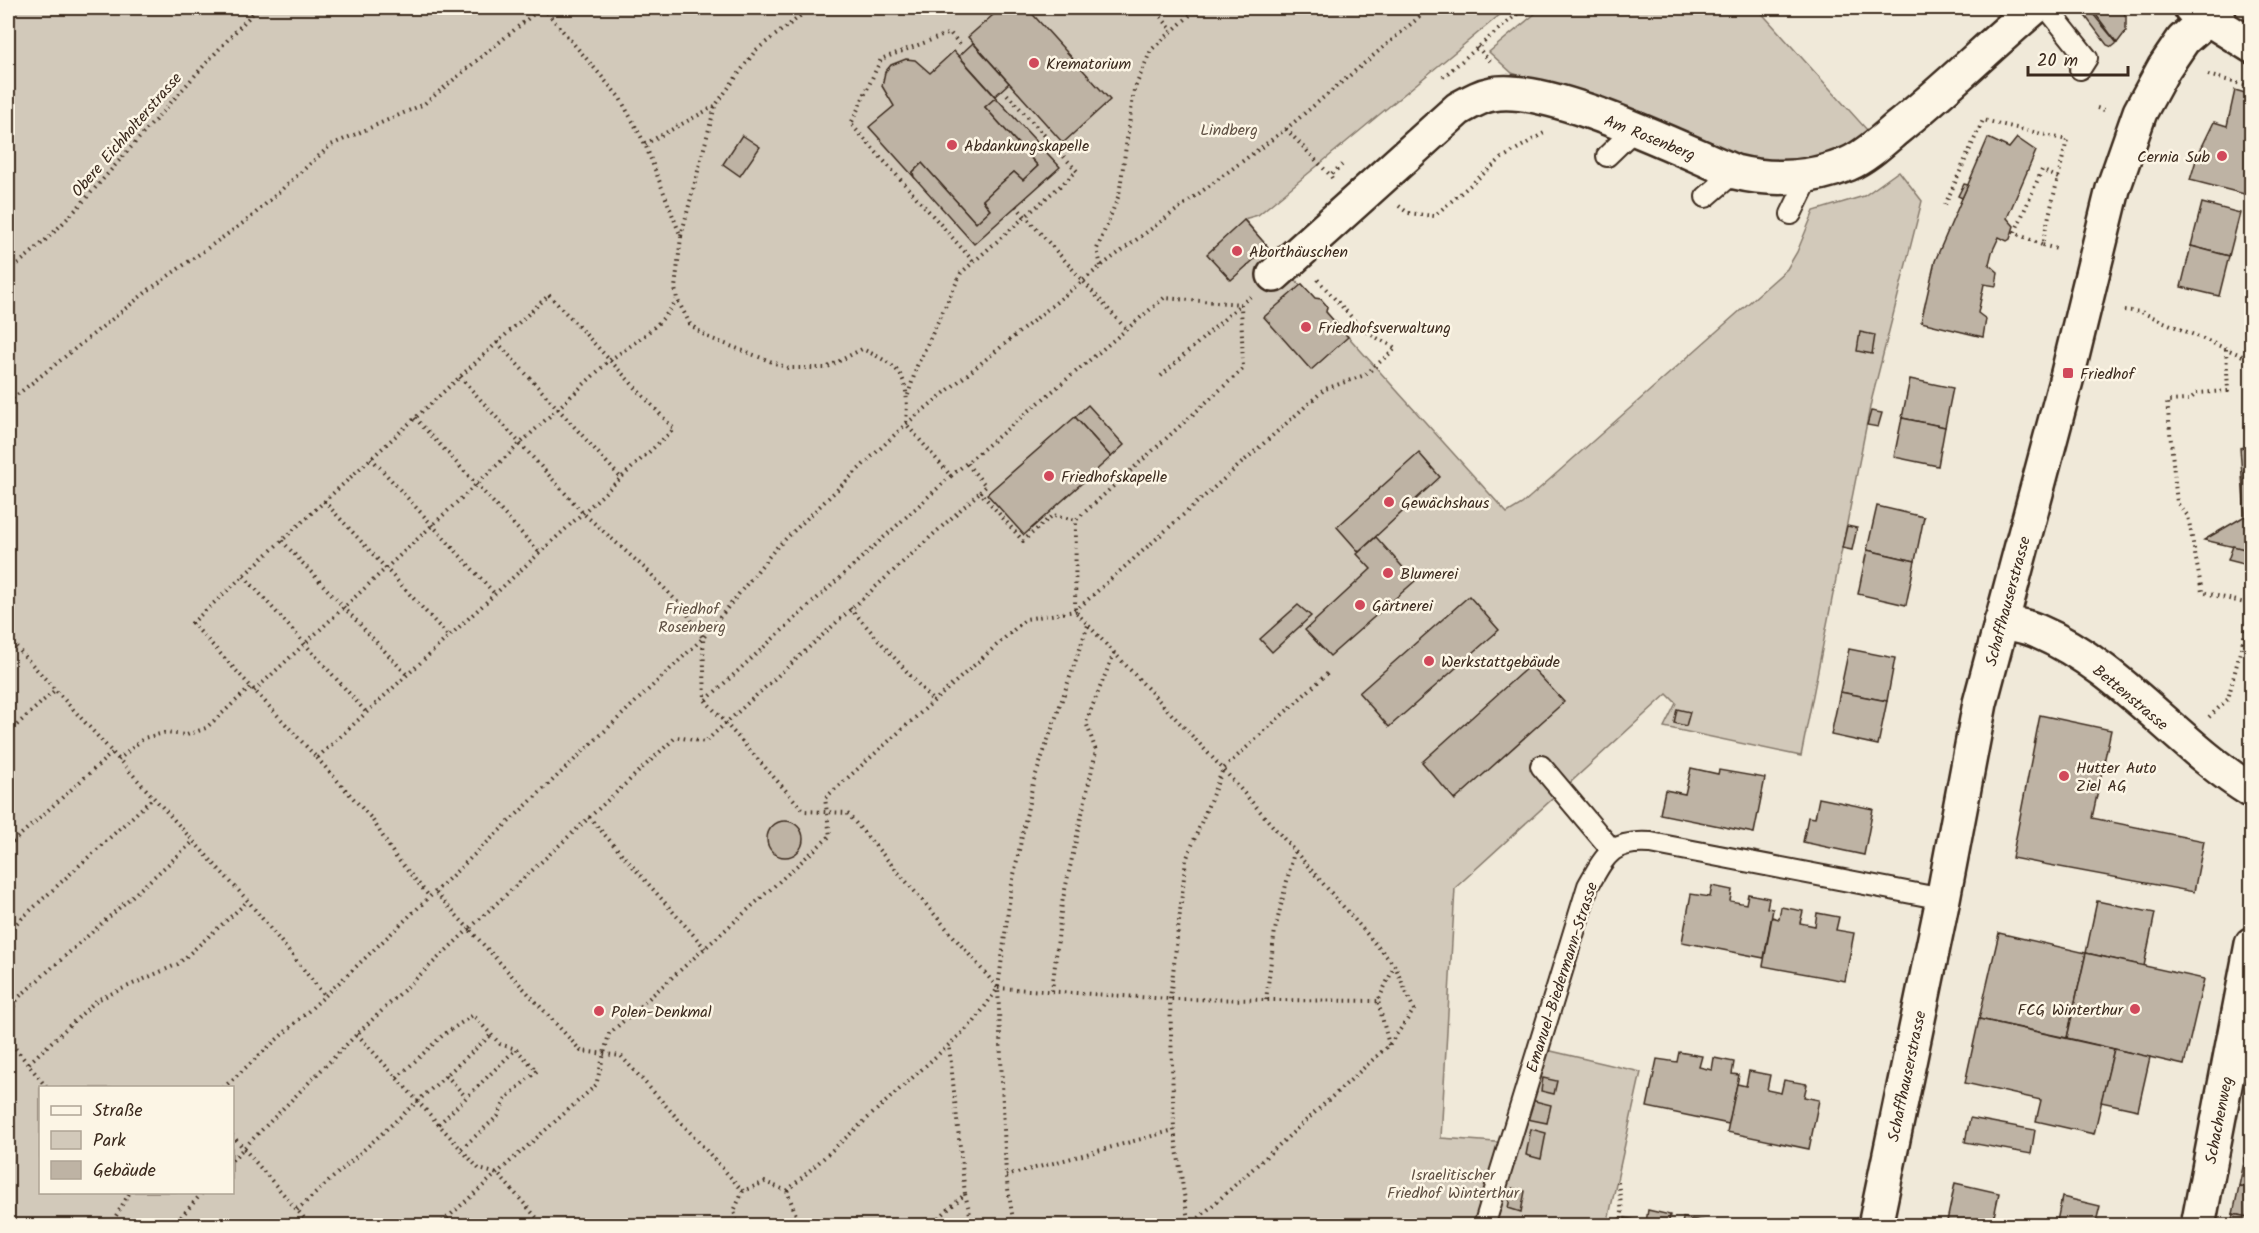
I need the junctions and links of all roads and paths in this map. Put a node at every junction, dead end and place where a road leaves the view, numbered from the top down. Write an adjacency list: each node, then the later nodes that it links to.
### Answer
1 (258, 8): 42 (path, Obere Eichholterstrasse)
2 (542, 8): 25 (path); 57 (path)
3 (811, 8): 19 (path)
4 (1153, 8): 10 (path)
5 (1198, 8): 10 (path)
6 (1430, 8): 23 (path)
7 (2034, 8): 29 (street, Am Rosenberg)
8 (2047, 8): 15 (lane)
9 (2205, 11): 13 (street); 81 (street, Schaffhauserstrasse)
10 (1171, 29): 41 (path)
11 (960, 44): 40 (path)
12 (1477, 46): 14 (path)
13 (2252, 46)
14 (1485, 56)
15 (2080, 69)
16 (2208, 75): 17 (path)
17 (2252, 87)
18 (1005, 92): 36 (path)
19 (715, 106): 25 (path); 37 (path)
20 (2097, 108): 22 (path)
21 (1583, 110): 24 (street, Am Rosenberg); 31 (street, Am Rosenberg); 31 (path)
22 (2104, 110)
23 (1286, 129): 28 (path); 41 (path)
24 (1634, 130): 26 (lane); 27 (street, Am Rosenberg)
25 (645, 144): 37 (path)
26 (1607, 156)
27 (1735, 172): 29 (street, Am Rosenberg); 32 (lane)
28 (1330, 175)
29 (1810, 175): 35 (lane)
30 (2058, 178): 34 (path); 38 (path); 38 (path)
31 (1377, 182): 43 (street, Am Rosenberg)
32 (1706, 197)
33 (1016, 206): 36 (path)
34 (1946, 206)
35 (1791, 214)
36 (1026, 217): 40 (path); 44 (path)
37 (681, 237): 45 (path)
38 (2042, 245): 39 (path)
39 (2057, 249)
40 (974, 262): 56 (path)
41 (1101, 266): 44 (path)
42 (8, 271)
43 (1274, 275): 46 (path)
44 (1084, 282): 49 (path); 60 (path)
45 (676, 299): 52 (path); 56 (path)
46 (1241, 304): 49 (path); 55 (path); 70 (path)
47 (1344, 309): 80 (path)
48 (2124, 310): 51 (path)
49 (1126, 329): 63 (path)
50 (497, 342): 52 (path); 54 (path); 58 (path)
51 (2226, 349): 53 (path); 77 (path)
52 (610, 360): 58 (path); 65 (path)
53 (2252, 360)
54 (460, 376): 59 (path); 61 (path)
55 (1161, 376)
56 (908, 398): 60 (path)
57 (8, 402)
58 (558, 408): 61 (path); 65 (path)
59 (415, 418): 62 (path); 66 (path)
60 (906, 424): 64 (path); 85 (path)
61 (520, 443): 66 (path); 69 (path)
62 (371, 458): 68 (path); 71 (path)
63 (967, 464): 64 (path); 67 (path)
64 (951, 476): 92 (path)
65 (621, 478): 69 (path)
66 (476, 484): 71 (path); 73 (path)
67 (980, 492): 70 (path); 79 (path)
68 (324, 501): 72 (path); 74 (path)
69 (583, 513): 73 (path); 85 (path)
70 (1076, 520): 80 (path)
71 (432, 525): 74 (path); 76 (path)
72 (282, 541): 75 (path); 78 (path)
73 (540, 553): 76 (path)
74 (386, 568): 78 (path); 83 (path)
75 (244, 576): 86 (path); 90 (path)
76 (495, 594): 83 (path)
77 (2252, 605): 95 (path)
78 (344, 607): 86 (path); 89 (path)
79 (850, 608): 93 (path); 96 (path)
80 (1075, 611): 82 (path); 93 (path)
81 (2001, 622): 103 (street, Bettenstrasse); 113 (street, Schaffhauserstrasse)
82 (1088, 625): 87 (path); 120 (path)
83 (448, 636): 89 (path)
84 (8, 638): 91 (path)
85 (703, 638): 92 (path); 111 (path)
86 (304, 644): 90 (path); 94 (path)
87 (1114, 653): 102 (path); 121 (path)
88 (1328, 673): 102 (path)
89 (407, 675): 94 (path)
90 (253, 689): 99 (path); 100 (path)
91 (55, 690): 97 (path); 98 (path)
92 (705, 700): 96 (path)
93 (934, 702): 105 (path)
94 (366, 712): 99 (path)
95 (2205, 720)
96 (725, 724): 105 (path); 106 (path)
97 (8, 733)
98 (112, 753): 100 (path); 108 (path)
99 (317, 759): 112 (path)
100 (118, 760): 104 (path)
101 (1541, 766): 109 (lane)
102 (1223, 769): 110 (path); 123 (path)
103 (2252, 791)
104 (153, 798): 107 (path); 116 (path)
105 (828, 812): 118 (path); 120 (path)
106 (589, 817): 115 (path); 118 (path)
107 (193, 842): 114 (path); 126 (path)
108 (8, 846)
109 (1611, 849): 113 (lane); 167 (lane, Emanuel-Biedermann-Strasse)
110 (1294, 851): 119 (path); 124 (path)
111 (435, 891): 112 (path); 115 (path)
112 (429, 896): 122 (path)
113 (1943, 899): 169 (street, Schaffhauserstrasse)
114 (248, 901): 122 (path); 134 (path)
115 (469, 929): 127 (path); 133 (path)
116 (8, 931)
117 (2252, 944): 170 (street, Schachenweg)
118 (705, 948): 133 (path)
119 (1395, 966): 125 (path); 131 (path)
120 (998, 988): 121 (path); 130 (path); 148 (path)
121 (1052, 992): 123 (path)
122 (325, 996): 138 (path)
123 (1170, 999): 124 (path); 142 (path)
124 (1266, 1000): 125 (path)
125 (1378, 1001): 131 (path)
126 (8, 1017)
127 (357, 1034): 136 (path); 144 (path)
128 (491, 1035): 132 (path); 135 (path); 136 (path)
129 (8, 1039): 134 (path)
130 (949, 1044): 151 (path); 154 (path)
131 (1389, 1045): 166 (path)
132 (516, 1049): 139 (path); 145 (path)
133 (604, 1054): 147 (path); 150 (path)
134 (29, 1063): 137 (path)
135 (446, 1076): 139 (path); 140 (path)
136 (397, 1078): 140 (path)
137 (46, 1086)
138 (225, 1086)
139 (465, 1096): 141 (path)
140 (418, 1102): 141 (path); 155 (path)
141 (439, 1124): 145 (path)
142 (1174, 1130): 148 (path); 166 (path)
143 (234, 1137): 144 (path)
144 (244, 1148): 146 (path); 155 (path)
145 (461, 1149): 147 (path)
146 (234, 1158)
147 (498, 1174): 159 (path); 160 (path)
148 (1006, 1176): 165 (path)
149 (1618, 1182): 168 (path)
150 (743, 1191): 151 (path); 161 (path)
151 (787, 1191): 162 (path)
152 (127, 1194): 156 (path)
153 (201, 1194): 157 (path)
154 (965, 1194): 163 (path); 164 (path)
155 (297, 1210): 158 (path)
156 (110, 1226)
157 (173, 1226)
158 (311, 1226)
159 (438, 1226)
160 (544, 1226)
161 (738, 1226)
162 (790, 1226)
163 (930, 1226)
164 (973, 1226)
165 (1014, 1226)
166 (1190, 1226)
167 (1484, 1226)
168 (1619, 1226)
169 (1875, 1226)
170 (2199, 1226)

